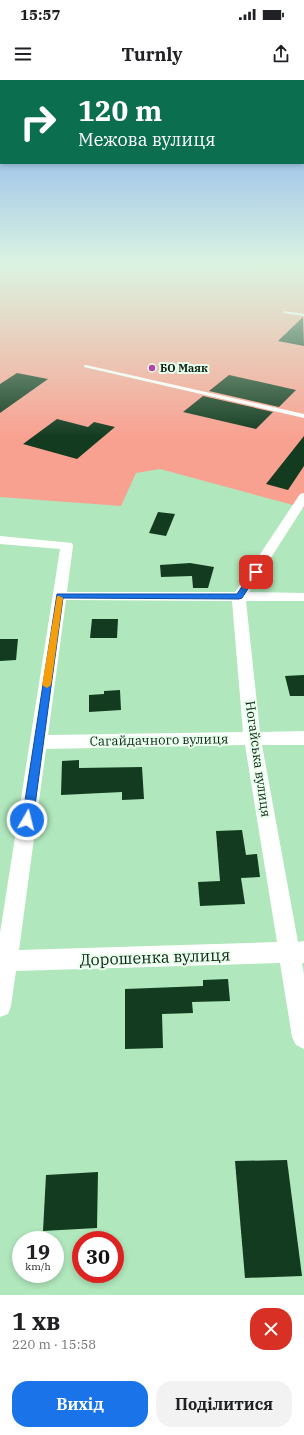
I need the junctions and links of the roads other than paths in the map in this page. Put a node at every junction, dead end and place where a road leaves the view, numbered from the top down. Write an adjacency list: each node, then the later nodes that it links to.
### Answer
1 (86, 366): 2 (lane)
2 (304, 416)
3 (304, 498): 6 (street)
4 (0, 540): 5 (street)
5 (60, 596): 6 (street); 10 (street)
6 (239, 597): 7 (street); 9 (street, Ногайська вулиця)
7 (304, 597)
8 (304, 738): 9 (street, Сагайдачного вулиця)
9 (252, 739): 10 (street, Сагайдачного вулиця); 11 (street, Ногайська вулиця)
10 (39, 742): 12 (street)
11 (297, 952): 12 (street, Дорошенка вулиця); 14 (street, Ногайська вулиця)
12 (7, 961): 13 (street)
13 (0, 1006)
14 (304, 1037)

